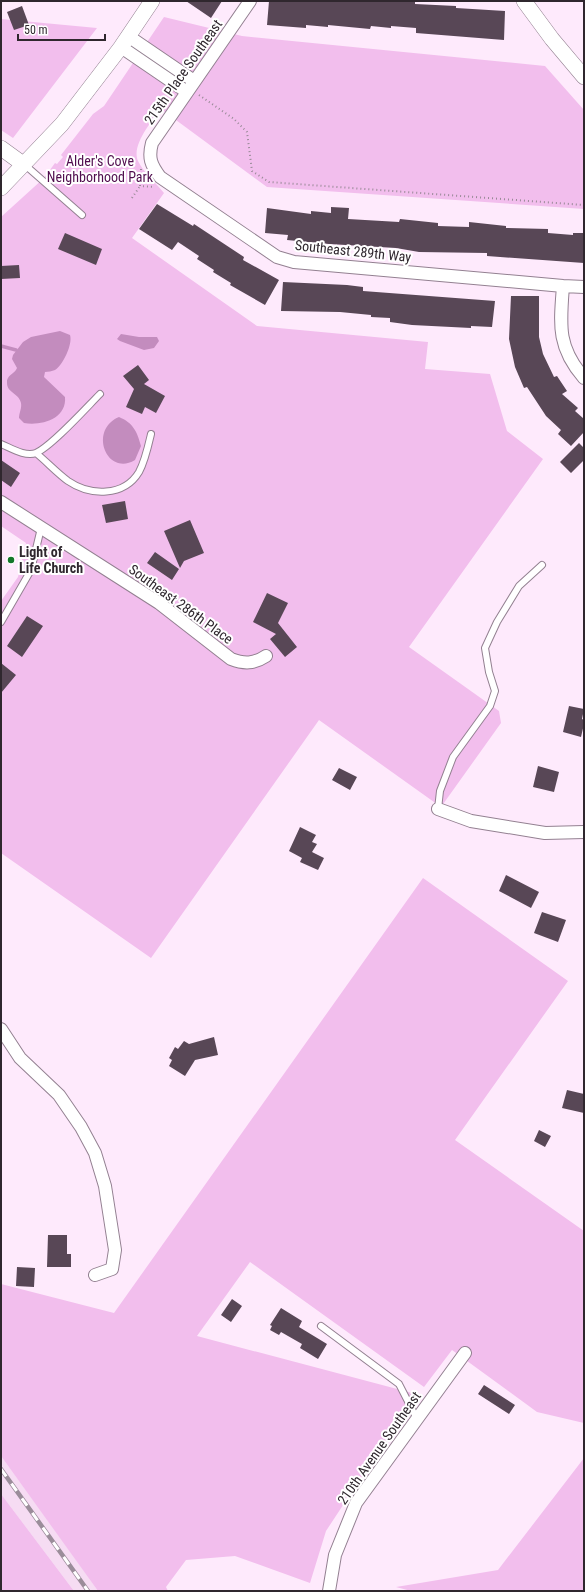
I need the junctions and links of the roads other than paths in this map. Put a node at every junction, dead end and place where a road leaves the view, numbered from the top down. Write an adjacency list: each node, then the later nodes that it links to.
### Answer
1 (152, 1): 4 (street)
2 (250, 1): 6 (street, 215th Place Southeast)
3 (524, 1): 5 (street)
4 (125, 42): 6 (street); 9 (street)
5 (584, 78)
6 (190, 87): 8 (street, 215th Place Southeast)
7 (1, 148): 9 (street)
8 (150, 163): 12 (street, Southeast 289th Way)
9 (23, 164): 10 (street); 11 (lane)
10 (1, 188)
11 (82, 215)
12 (563, 286): 13 (street, Southeast 289th Way); 14 (street)
13 (584, 287)
14 (584, 378)
15 (100, 394): 18 (lane)
16 (151, 434): 18 (lane)
17 (1, 444): 18 (lane)
18 (36, 453)
19 (1, 502): 20 (street, Southeast 286th Place)
20 (41, 528): 22 (lane); 23 (street, Southeast 286th Place)
21 (542, 565): 24 (lane)
22 (1, 622)
23 (266, 656)
24 (438, 809): 25 (street)
25 (584, 832)
26 (1, 1029): 27 (street)
27 (95, 1275)
28 (321, 1326): 30 (lane)
29 (465, 1353): 30 (street, 210th Avenue Southeast)
30 (417, 1419): 31 (street, 210th Avenue Southeast)
31 (329, 1591)

